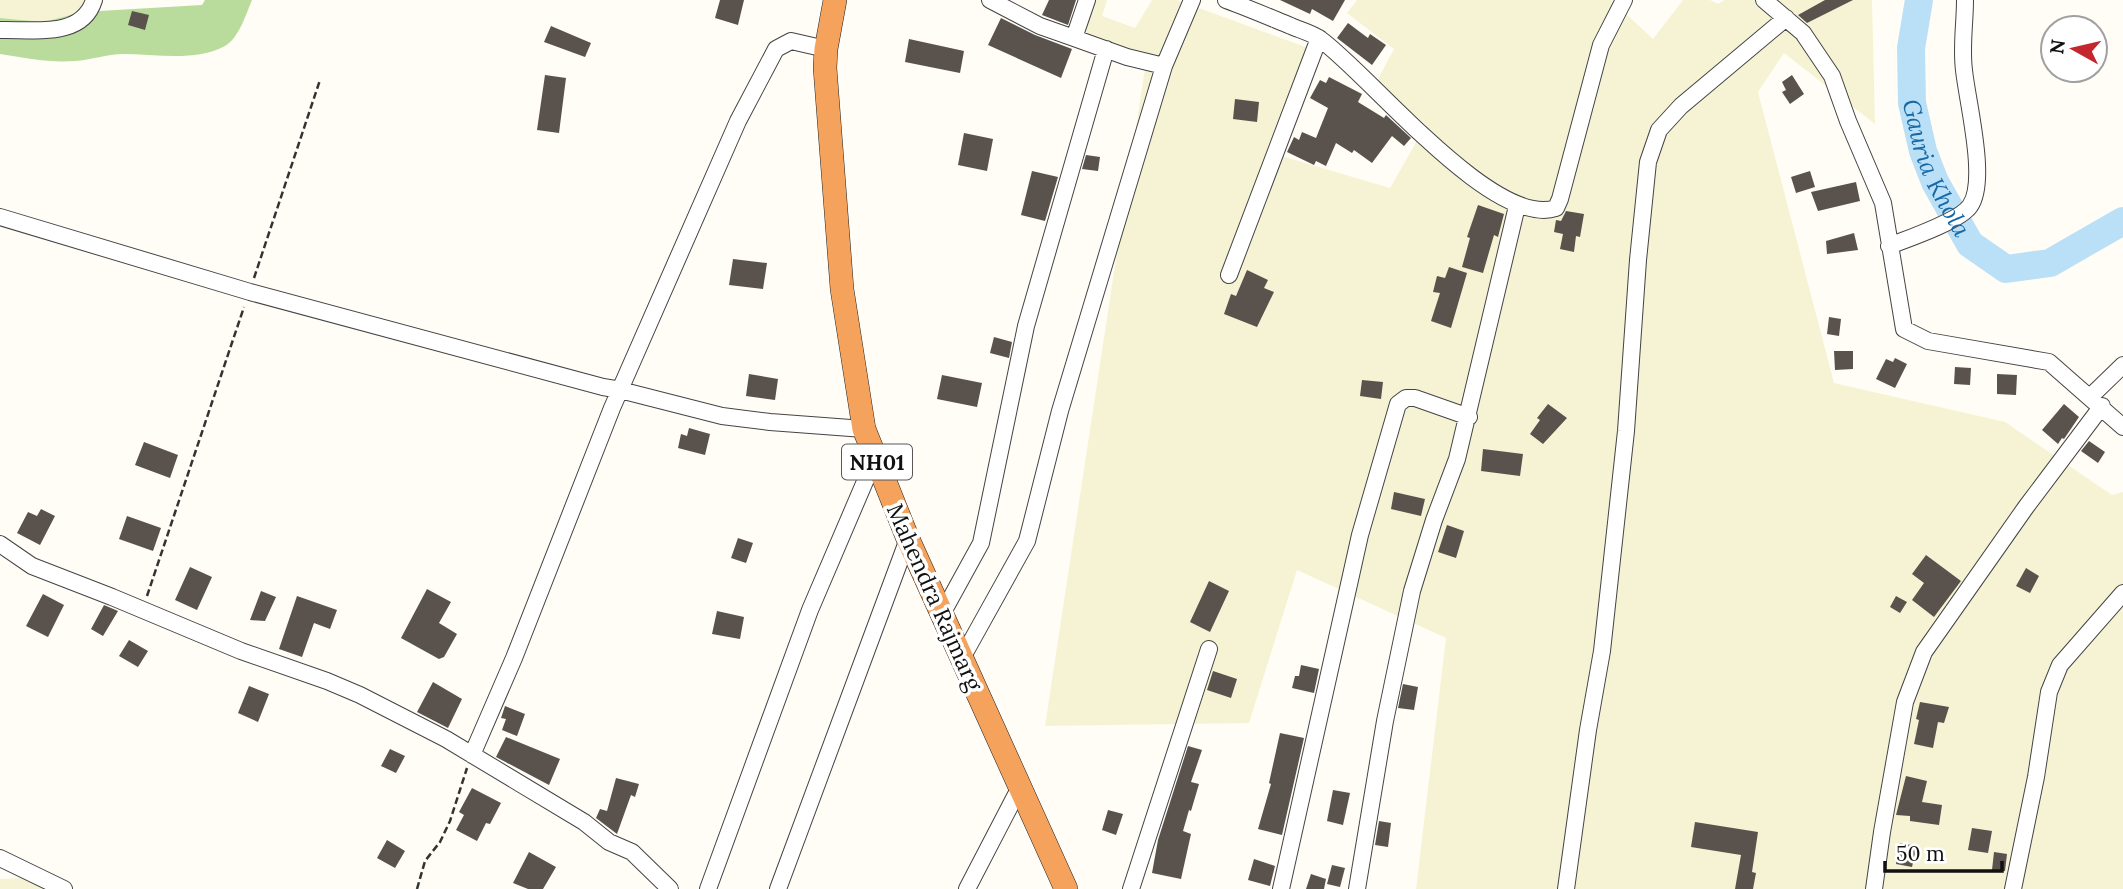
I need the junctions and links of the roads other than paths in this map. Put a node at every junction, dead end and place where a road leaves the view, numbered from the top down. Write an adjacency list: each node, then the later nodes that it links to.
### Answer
1 (94, 0): 11 (street)
2 (835, 0): 14 (highway, Mahendra Rajmarg / NH01)
3 (990, 0): 12 (street)
4 (1087, 0): 12 (street)
5 (1192, 0): 16 (street)
6 (1226, 0): 13 (street)
7 (1624, 0): 17 (street)
8 (1764, 0): 10 (street)
9 (1965, 0): 19 (street)
10 (1786, 18): 19 (street); 46 (street)
11 (0, 30)
12 (1074, 38): 15 (street)
13 (1319, 38): 17 (street); 20 (street)
14 (826, 49): 22 (street); 26 (highway, Mahendra Rajmarg / NH01)
15 (1106, 49): 16 (street); 31 (street)
16 (1164, 65): 33 (street)
17 (1517, 206): 24 (street)
18 (0, 217): 22 (street)
19 (1889, 246): 23 (street)
20 (1229, 275)
21 (2123, 365): 23 (street)
22 (621, 390): 26 (street); 34 (street)
23 (2096, 402): 25 (street); 47 (street)
24 (1469, 417): 44 (street); 45 (street)
25 (2123, 426)
26 (864, 429): 27 (highway, Mahendra Rajmarg / NH01)
27 (875, 458): 28 (highway, Mahendra Rajmarg / NH01); 39 (street)
28 (908, 539): 31 (highway, Mahendra Rajmarg / NH01); 40 (street)
29 (0, 544): 34 (street)
30 (2123, 593): 48 (street)
31 (942, 614): 33 (highway, Mahendra Rajmarg / NH01)
32 (1209, 649): 43 (street)
33 (962, 659): 35 (highway, Mahendra Rajmarg / NH01)
34 (472, 755): 38 (street)
35 (1020, 787): 41 (street); 42 (highway, Mahendra Rajmarg / NH01)
36 (0, 859): 37 (street)
37 (64, 889)
38 (670, 889)
39 (708, 889)
40 (778, 889)
41 (967, 889)
42 (1066, 889)
43 (1131, 889)
44 (1281, 889)
45 (1357, 889)
46 (1566, 889)
47 (1874, 889)
48 (2013, 889)

